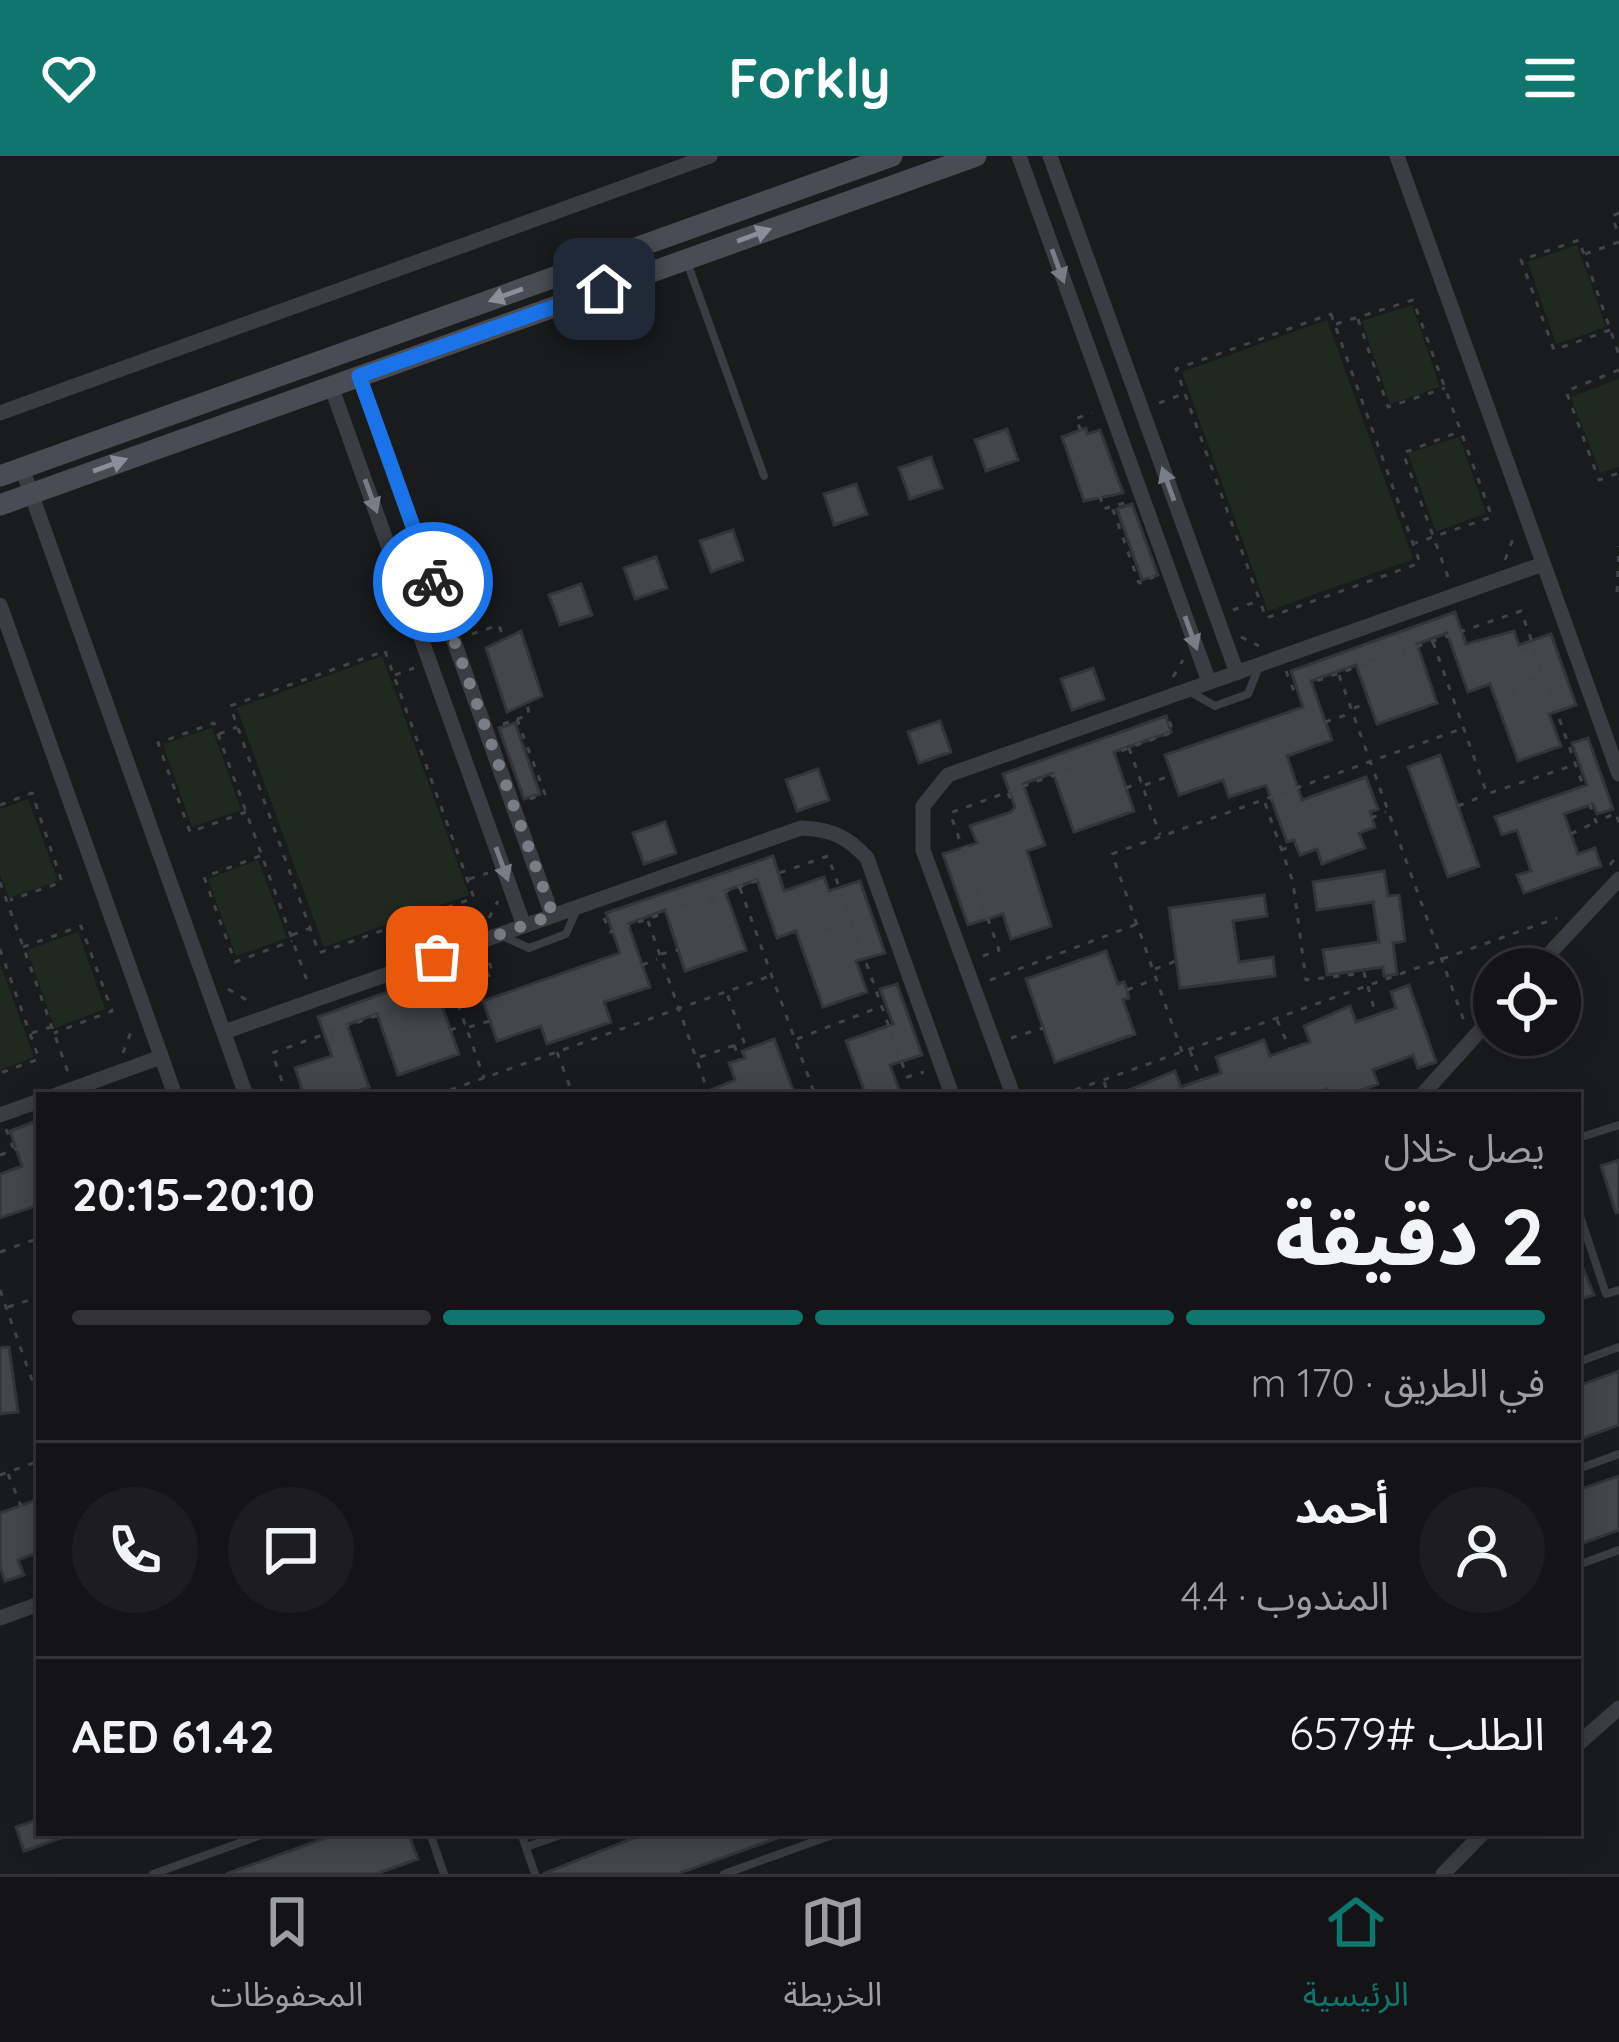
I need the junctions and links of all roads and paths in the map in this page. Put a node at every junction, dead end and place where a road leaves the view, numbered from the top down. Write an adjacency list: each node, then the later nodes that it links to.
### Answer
1 (710, 156): 22 (street)
2 (892, 156): 25 (main road, one-way to 25)
3 (976, 156): 10 (main road, one-way to 3)
4 (1019, 156): 21 (street, one-way to 21)
5 (1050, 156): 20 (street)
6 (1397, 156): 37 (street)
7 (1619, 213): 8 (path)
8 (1619, 239): 9 (path)
9 (1584, 255): 13 (path); 13 (path)
10 (686, 260): 16 (main road); 27 (lane)
11 (1357, 317): 12 (path); 18 (path); 18 (path)
12 (1334, 324): 19 (path); 34 (path)
13 (1610, 330): 14 (path)
14 (1619, 356)
15 (1619, 370): 26 (path)
16 (359, 376): 17 (main road); 120 (street)
17 (332, 386): 28 (main road, one-way to 17); 126 (street, one-way to 126)
18 (1445, 388): 24 (path)
19 (1185, 393): 20 (path); 40 (path)
20 (1146, 405): 21 (street); 60 (street, one-way to 20)
21 (1106, 412): 23 (path); 64 (street, one-way to 64)
22 (0, 413)
23 (1081, 430)
24 (1461, 431): 33 (path); 33 (path)
25 (11, 472): 28 (street)
26 (1619, 473)
27 (764, 476)
28 (32, 493): 30 (main road); 166 (street)
29 (1100, 496): 31 (path)
30 (0, 505)
31 (1112, 506)
32 (1514, 526): 36 (path)
33 (1433, 537): 34 (path); 38 (path)
34 (1413, 544): 40 (path)
35 (1619, 547): 39 (path)
36 (1502, 563)
37 (1544, 564): 59 (street); 80 (street)
38 (1451, 584)
39 (1617, 592)
40 (1259, 600): 42 (path)
41 (0, 605): 178 (street)
42 (1226, 613)
43 (1462, 631): 49 (path); 50 (path); 52 (path)
44 (1238, 634): 51 (path)
45 (465, 636): 46 (path)
46 (502, 637)
47 (1372, 639): 56 (path)
48 (1382, 640): 55 (path)
49 (1432, 641): 53 (path); 74 (path)
50 (1468, 643)
51 (1276, 645)
52 (1533, 646): 54 (path); 63 (path)
53 (1402, 651): 55 (path); 57 (path)
54 (1521, 651)
55 (1387, 656): 56 (path)
56 (1371, 662): 61 (path)
57 (1408, 664)
58 (421, 666): 62 (path)
59 (1264, 670): 60 (street); 61 (path); 65 (lane)
60 (1237, 673): 64 (street)
61 (1338, 673): 70 (path)
62 (393, 675): 73 (path); 106 (path)
63 (1543, 676): 66 (path); 78 (path)
64 (1209, 682): 65 (street)
65 (1188, 690): 202 (street)
66 (1514, 695)
67 (527, 700): 71 (path)
68 (1370, 702): 70 (path)
69 (1171, 710): 76 (path)
70 (1352, 711): 72 (path); 77 (path)
71 (517, 719)
72 (1325, 722)
73 (238, 727): 75 (path); 127 (path)
74 (1464, 728): 77 (path); 86 (path)
75 (218, 734): 92 (path); 92 (path)
76 (1130, 748): 79 (path); 83 (path)
77 (1372, 761): 87 (path); 91 (path)
78 (1574, 765): 86 (path); 94 (path)
79 (1066, 771): 82 (path); 85 (path)
80 (1619, 775)
81 (1172, 776): 83 (path)
82 (1073, 784)
83 (1142, 784): 84 (path); 97 (path)
84 (1126, 788)
85 (1008, 793): 90 (path); 100 (path)
86 (1486, 794): 89 (path)
87 (1264, 800): 97 (path); 101 (path)
88 (0, 805): 116 (path)
89 (1458, 806)
90 (1014, 807)
91 (1389, 811): 93 (path); 136 (path)
92 (246, 812): 102 (path)
93 (1372, 818)
94 (1596, 822): 95 (path); 96 (path)
95 (1619, 823)
96 (1571, 834)
97 (1161, 837): 124 (path)
98 (977, 844): 100 (path)
99 (1296, 845): 101 (path)
100 (963, 849): 115 (path)
101 (1281, 850): 147 (path)
102 (262, 856): 128 (path); 128 (path)
103 (771, 876): 108 (path); 109 (path); 110 (path)
104 (499, 879): 106 (path)
105 (1619, 879): 132 (street)
106 (467, 880): 127 (path)
107 (0, 882): 116 (path)
108 (740, 887): 113 (path); 142 (path)
109 (778, 889)
110 (841, 892): 112 (path); 123 (path)
111 (992, 893): 115 (path)
112 (830, 896)
113 (710, 897): 119 (path); 122 (path)
114 (499, 898): 125 (path)
115 (981, 898): 137 (path)
116 (7, 901): 131 (path)
117 (578, 906): 120 (street); 130 (lane); 201 (street)
118 (602, 911): 122 (path)
119 (716, 912)
120 (553, 915): 126 (street)
121 (1565, 916): 136 (path)
122 (647, 919): 135 (path)
123 (851, 921): 129 (path); 141 (path)
124 (1137, 924): 140 (path); 144 (path)
125 (482, 925)
126 (524, 926): 130 (street)
127 (310, 928): 128 (path)
128 (291, 939): 148 (path)
129 (822, 940)
130 (499, 941): 149 (path); 166 (street)
131 (23, 947): 164 (path); 164 (path)
132 (1555, 948)
133 (0, 949): 168 (path)
134 (678, 950): 135 (path)
135 (660, 956): 139 (path); 154 (path)
136 (1442, 959): 147 (path); 160 (path)
137 (980, 960)
138 (1176, 962): 140 (path)
139 (642, 965)
140 (1153, 970): 145 (path)
141 (870, 973): 143 (path); 153 (path)
142 (773, 975): 151 (path); 170 (path)
143 (862, 978)
144 (987, 979)
145 (1156, 979): 150 (path); 177 (path)
146 (226, 986): 152 (path)
147 (1365, 987): 156 (path); 158 (path)
148 (309, 988)
149 (453, 989): 155 (path); 161 (path)
150 (1127, 990)
151 (727, 992): 154 (path); 172 (path)
152 (267, 1003)
153 (882, 1006): 170 (path); 185 (path)
154 (679, 1009): 176 (path); 179 (path)
155 (390, 1011): 162 (path); 167 (path)
156 (1376, 1015)
157 (131, 1018): 180 (path)
158 (1277, 1018): 173 (path); 174 (path)
159 (490, 1021): 161 (path)
160 (1466, 1025)
161 (466, 1026): 165 (path); 186 (path)
162 (397, 1027)
163 (1043, 1028): 171 (path)
164 (52, 1030): 168 (path); 184 (path)
165 (450, 1030)
166 (224, 1032): 194 (street)
167 (330, 1032): 175 (path); 195 (path)
168 (30, 1034): 183 (path)
169 (1473, 1038): 205 (street)
170 (796, 1040): 200 (path)
171 (1008, 1042)
172 (734, 1046): 179 (path); 181 (path)
173 (1189, 1049): 177 (path); 189 (path)
174 (1290, 1049)
175 (339, 1050)
176 (557, 1052): 186 (path); 198 (path)
177 (1182, 1052): 188 (path)
178 (161, 1057): 192 (street); 193 (street)
179 (696, 1058): 199 (path)
180 (118, 1059)
181 (740, 1060)
182 (86, 1071): 184 (path)
183 (0, 1073)
184 (70, 1077): 192 (path)
185 (907, 1077): 187 (path); 190 (path)
186 (484, 1078): 197 (path)
187 (896, 1080)
188 (1103, 1080): 203 (path); 204 (path)
189 (1201, 1080)
190 (933, 1083)
191 (301, 1087): 196 (path)
192 (54, 1089)
193 (174, 1092)
194 (245, 1092)
195 (287, 1092)
196 (289, 1092)
197 (444, 1092)
198 (572, 1092)
199 (709, 1092)
200 (814, 1092)
201 (951, 1092)
202 (1012, 1092)
203 (1069, 1092)
204 (1108, 1092)
205 (1425, 1092)
206 (36, 1102): 207 (street)
207 (0, 1115)
208 (1619, 1125): 210 (lane)
209 (0, 1131): 213 (path)
210 (1581, 1137)
211 (36, 1141): 212 (path)
212 (22, 1147): 213 (path); 215 (path)
213 (14, 1150): 214 (path)
214 (0, 1155)
215 (28, 1160)
216 (1581, 1219): 220 (lane)
217 (36, 1239): 218 (path)
218 (0, 1252)
219 (0, 1290): 222 (path)
220 (1619, 1290)
221 (36, 1298): 222 (path)
222 (6, 1308): 225 (path)
223 (1619, 1347): 224 (lane)
224 (1581, 1361)
225 (36, 1392)
226 (1619, 1454): 228 (lane)
227 (36, 1462): 229 (path)
228 (1581, 1468)
229 (7, 1472): 230 (path); 231 (path)
230 (0, 1475)
231 (21, 1506)
232 (1619, 1550): 233 (lane)
233 (1581, 1564)
234 (36, 1605): 235 (street)
235 (0, 1618)
236 (1619, 1708): 237 (street)
237 (1581, 1741)
238 (259, 1836): 245 (lane)
239 (431, 1836): 246 (lane)
240 (522, 1836): 244 (lane)
241 (557, 1836): 244 (lane)
242 (830, 1836): 248 (lane)
243 (1480, 1836): 249 (street)
244 (526, 1847): 247 (lane)
245 (153, 1874)
246 (444, 1874)
247 (535, 1874)
248 (724, 1874)
249 (1443, 1874)

